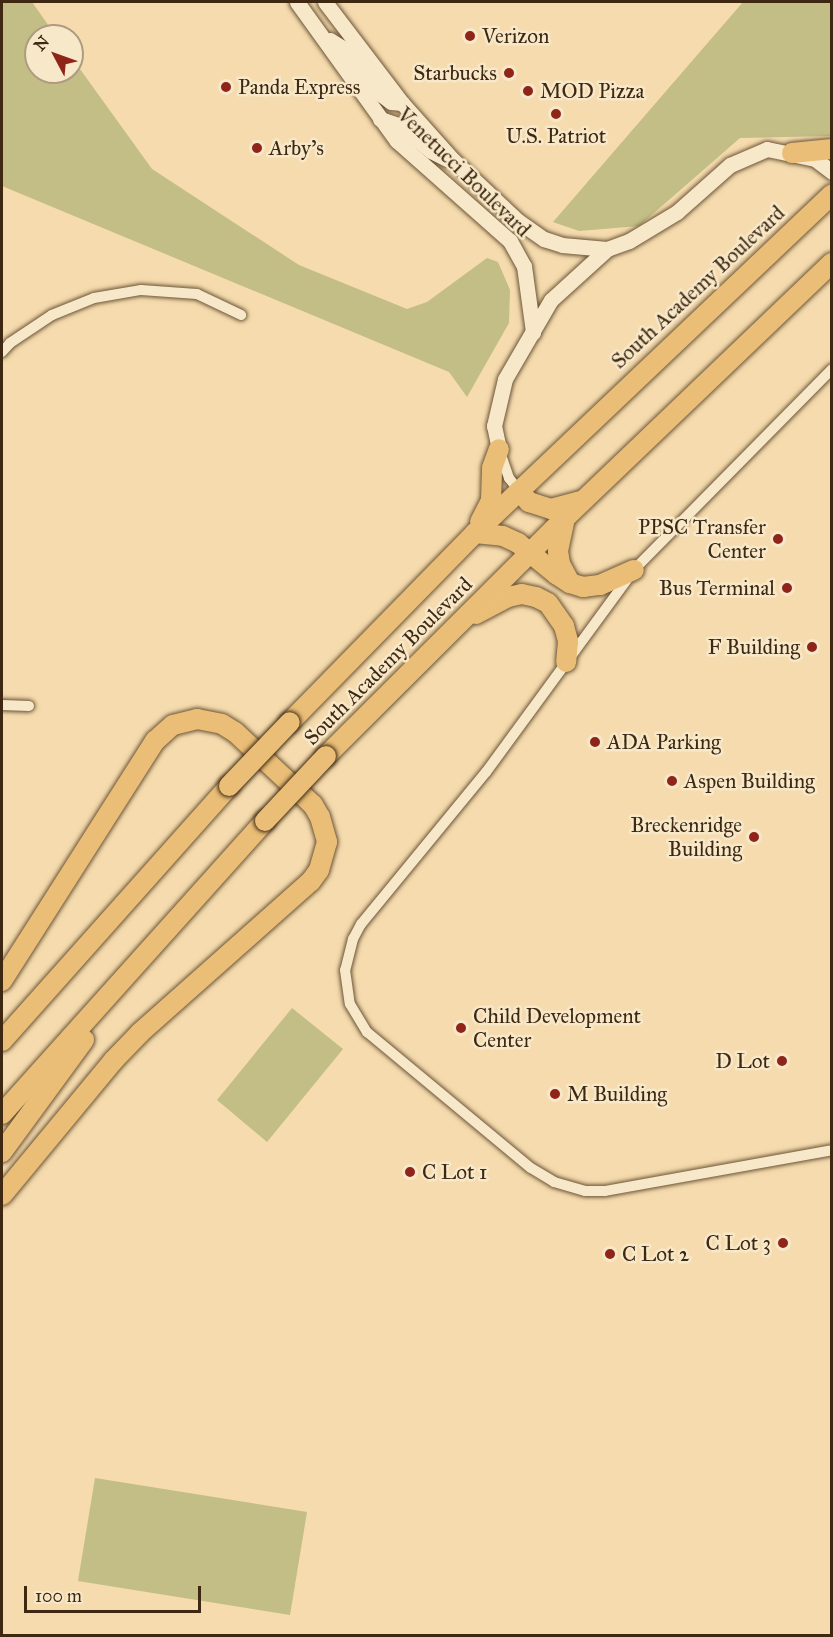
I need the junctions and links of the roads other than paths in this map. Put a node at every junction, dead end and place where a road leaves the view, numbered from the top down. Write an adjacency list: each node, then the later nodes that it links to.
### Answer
1 (297, 2): 3 (street, Venetucci Boulevard)
2 (326, 2): 4 (street, Venetucci Boulevard)
3 (325, 37): 4 (street); 5 (street, Venetucci Boulevard)
4 (402, 103): 8 (street, Venetucci Boulevard)
5 (380, 119): 8 (street); 15 (street, Venetucci Boulevard)
6 (831, 149): 7 (highway)
7 (792, 153): 9 (street, Venetucci Boulevard); 11 (street, Venetucci Boulevard)
8 (453, 160): 11 (street, Venetucci Boulevard)
9 (831, 172)
10 (831, 194): 19 (highway, South Academy Boulevard)
11 (607, 249): 15 (street)
12 (831, 263): 13 (highway, South Academy Boulevard)
13 (824, 275): 20 (highway, South Academy Boulevard)
14 (241, 315): 16 (street)
15 (533, 332): 18 (street)
16 (2, 352)
17 (831, 369): 24 (street)
18 (499, 449): 19 (street); 22 (highway)
19 (519, 491): 20 (highway); 22 (highway, South Academy Boulevard)
20 (583, 500): 21 (highway, South Academy Boulevard)
21 (566, 517): 23 (highway, South Academy Boulevard); 25 (highway)
22 (475, 533): 23 (highway); 32 (highway, South Academy Boulevard, bridge)
23 (531, 552): 25 (highway); 26 (highway, South Academy Boulevard)
24 (634, 570): 25 (highway); 27 (street)
25 (570, 583)
26 (460, 622): 27 (highway); 30 (highway, South Academy Boulevard, bridge)
27 (566, 662): 34 (street)
28 (2, 705): 29 (street)
29 (29, 706)
30 (164, 932): 33 (highway, South Academy Boulevard); 35 (highway)
31 (2, 981): 36 (highway)
32 (5, 1036)
33 (2, 1114)
34 (831, 1150)
35 (2, 1152)
36 (2, 1195)

